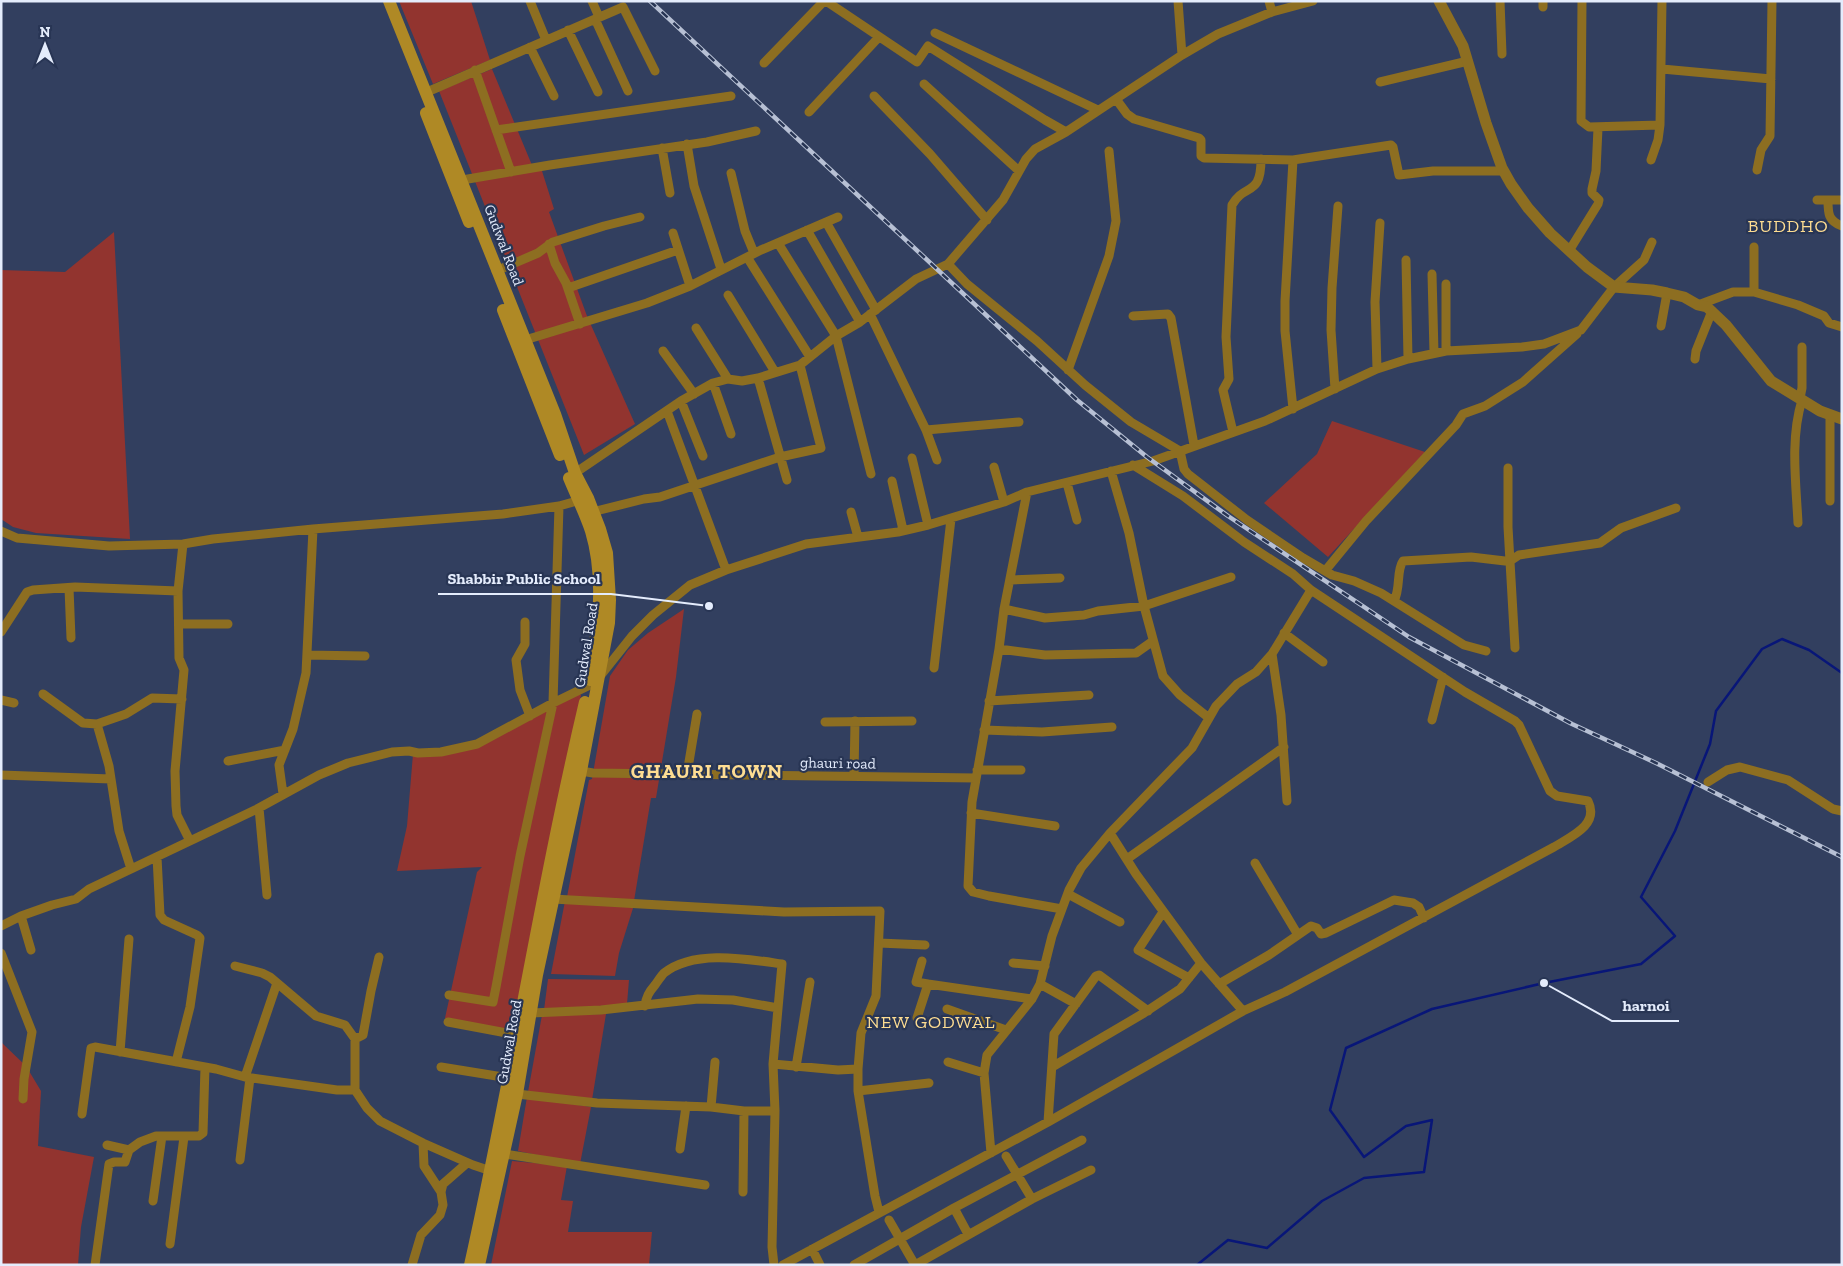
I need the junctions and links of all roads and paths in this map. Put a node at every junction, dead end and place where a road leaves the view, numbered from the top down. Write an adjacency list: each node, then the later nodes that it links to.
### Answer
1 (380, 1): 144 (main road, Gudwal Road)
2 (389, 1): 32 (main road, Gudwal Road)
3 (530, 1): 19 (street)
4 (592, 1): 15 (street)
5 (825, 1): 18 (street); 24 (street)
6 (1178, 1): 22 (street)
7 (1269, 1): 14 (street)
8 (1313, 1): 14 (street)
9 (1439, 1): 23 (street)
10 (1500, 1): 21 (street)
11 (1582, 1): 41 (street)
12 (1662, 1): 25 (street)
13 (1772, 1): 28 (street)
14 (1272, 12): 22 (street)
15 (597, 18): 16 (street); 27 (street); 31 (street)
16 (568, 30): 19 (street); 33 (street)
17 (935, 33): 38 (street)
18 (879, 36): 39 (street); 44 (street)
19 (546, 40): 20 (street)
20 (530, 47): 26 (street); 34 (street)
21 (1502, 54)
22 (1182, 55): 37 (street)
23 (1468, 61): 29 (street); 53 (street)
24 (764, 62)
25 (1662, 69): 28 (street); 40 (street)
26 (474, 70): 32 (street); 42 (street)
27 (655, 71)
28 (1771, 79): 51 (street)
29 (1380, 82)
30 (924, 84): 52 (street)
31 (628, 91)
32 (427, 92): 56 (main road, Gudwal Road)
33 (598, 92)
34 (554, 96)
35 (731, 96): 42 (street)
36 (874, 96): 64 (street)
37 (1116, 99): 38 (street); 48 (street)
38 (1098, 110): 44 (street)
39 (809, 112)
40 (1660, 125): 41 (street); 50 (street)
41 (1598, 128): 75 (street)
42 (496, 130): 54 (street)
43 (756, 131): 45 (street)
44 (1066, 132): 52 (street)
45 (687, 144): 46 (street); 79 (street)
46 (662, 148): 54 (street); 57 (street)
47 (1108, 151): 110 (street)
48 (1261, 159): 49 (street); 125 (street)
49 (1293, 160): 53 (street); 119 (street)
50 (1651, 160)
51 (1757, 170)
52 (1019, 171): 64 (street)
53 (1504, 171): 75 (street)
54 (510, 172): 56 (street)
55 (731, 174): 76 (street)
56 (462, 180): 80 (main road, Gudwal Road)
57 (670, 193)
58 (1817, 200): 59 (street)
59 (1828, 200): 60 (street); 67 (street)
60 (1842, 200)
61 (1338, 206): 115 (street)
62 (640, 217): 72 (street)
63 (838, 217): 65 (street)
64 (987, 220): 78 (street)
65 (826, 222): 68 (street); 91 (street)
66 (1380, 223): 109 (street)
67 (1842, 226)
68 (807, 230): 71 (street); 93 (street)
69 (673, 232): 74 (street)
70 (1652, 242): 84 (street)
71 (778, 243): 76 (street); 99 (street)
72 (549, 244): 80 (street); 85 (street)
73 (1754, 247): 86 (street)
74 (678, 250): 83 (street); 85 (street)
75 (1569, 251): 84 (street)
76 (750, 255): 79 (street); 105 (street)
77 (1406, 260): 106 (street)
78 (948, 264): 91 (street); 110 (street)
79 (721, 269): 83 (street)
80 (496, 271): 100 (main road, Gudwal Road)
81 (1432, 274): 104 (street)
82 (1446, 284): 103 (street)
83 (690, 286): 94 (street)
84 (1614, 287): 87 (street); 98 (street)
85 (568, 288): 94 (street)
86 (1754, 292): 89 (street); 96 (street)
87 (1667, 293): 89 (street); 95 (street)
88 (728, 295): 111 (street)
89 (1698, 306): 90 (street)
90 (1712, 311): 107 (street); 117 (street)
91 (873, 312): 93 (street); 124 (street)
92 (1133, 316): 127 (street)
93 (860, 322): 99 (street)
94 (580, 324): 100 (street)
95 (1662, 326)
96 (1842, 327)
97 (696, 328): 113 (street)
98 (1581, 330): 103 (street); 162 (street)
99 (836, 336): 105 (street); 138 (street)
100 (525, 340): 137 (main road, Gudwal Road)
101 (1802, 347): 117 (street)
102 (663, 351): 116 (street)
103 (1446, 351): 104 (street)
104 (1434, 353): 106 (street)
105 (810, 356): 108 (street)
106 (1408, 359): 109 (street)
107 (1695, 359)
108 (800, 365): 111 (street); 130 (street)
109 (1377, 369): 115 (street)
110 (1068, 370): 128 (street)
111 (775, 372): 112 (street)
112 (758, 378): 113 (street); 130 (street)
113 (728, 379): 114 (street)
114 (713, 383): 116 (street); 126 (street)
115 (1335, 389): 119 (street)
116 (694, 394): 118 (street)
117 (1801, 399): 121 (street); 153 (street)
118 (681, 401): 120 (street); 129 (street)
119 (1293, 409): 125 (street)
120 (667, 411): 137 (street); 142 (street)
121 (1830, 415): 122 (street); 146 (street)
122 (1842, 419)
123 (1019, 422): 124 (street)
124 (926, 430): 132 (street)
125 (1233, 432): 127 (street)
126 (731, 434)
127 (1194, 446): 128 (street)
128 (1180, 452): 133 (street); 162 (street)
129 (703, 456)
130 (780, 457): 139 (street); 142 (street)
131 (912, 458): 154 (street)
132 (936, 460)
133 (1133, 466): 136 (street); 167 (street)
134 (994, 467): 145 (street)
135 (1508, 468): 160 (street)
136 (1111, 471): 141 (street); 170 (street)
137 (575, 473): 144 (main road, Gudwal Road)
138 (871, 474)
139 (787, 480)
140 (892, 481): 156 (street)
141 (1067, 482): 143 (street); 152 (street)
142 (695, 486): 149 (street); 161 (street)
143 (1027, 492): 145 (street); 165 (street)
144 (584, 500): 147 (street); 149 (main road, Gudwal Road); 188 (main road, Gudwal Road)
145 (1004, 502): 151 (street)
146 (1830, 502)
147 (559, 506): 155 (street); 195 (street)
148 (1676, 508): 160 (street)
149 (592, 512): 188 (main road, Gudwal Road)
150 (851, 512): 158 (street)
151 (951, 519): 154 (street); 186 (street)
152 (1076, 520)
153 (1798, 523)
154 (928, 525): 156 (street)
155 (313, 529): 159 (street); 183 (street)
156 (903, 530): 158 (street)
157 (1, 531): 159 (street)
158 (858, 537): 161 (street)
159 (183, 544): 168 (street)
160 (1510, 561): 169 (street); 179 (street)
161 (726, 570): 188 (street)
162 (1325, 571): 169 (street)
163 (1231, 577): 170 (street)
164 (1060, 578): 165 (street)
165 (1010, 580): 171 (street)
166 (69, 588): 168 (street); 175 (street); 177 (street)
167 (1311, 590): 176 (street); 187 (street)
168 (178, 591): 173 (street)
169 (1394, 601): 181 (street)
170 (1144, 606): 171 (street); 178 (street)
171 (1004, 609): 180 (street)
172 (525, 622): 197 (street)
173 (179, 624): 174 (street); 191 (street)
174 (228, 624)
175 (1, 632)
176 (1284, 633): 182 (street); 185 (street)
177 (71, 638)
178 (1153, 641): 180 (street); 198 (street)
179 (1515, 648)
180 (999, 649): 193 (street)
181 (1486, 651)
182 (1272, 654): 198 (street); 206 (street)
183 (307, 655): 184 (street); 207 (street)
184 (365, 656)
185 (1323, 662)
186 (934, 668)
187 (1443, 677): 199 (street); 235 (street)
188 (594, 683): 195 (street); 210 (main road, Gudwal Road); 268 (main road, Gudwal Road)
189 (43, 694): 203 (street)
190 (1089, 694): 193 (street)
191 (182, 699): 203 (street); 224 (street)
192 (1, 700): 194 (street)
193 (989, 701): 205 (street)
194 (14, 703)
195 (553, 703): 197 (street); 256 (street)
196 (697, 714): 211 (street)
197 (530, 716): 217 (street)
198 (1209, 718): 223 (street)
199 (1432, 720)
200 (855, 721): 201 (street); 202 (street); 214 (street)
201 (912, 721)
202 (825, 722)
203 (97, 724): 215 (street)
204 (1112, 727): 205 (street)
205 (984, 730): 212 (street)
206 (1284, 747): 218 (street); 226 (street)
207 (285, 750): 208 (street); 217 (street)
208 (228, 762)
209 (1021, 770): 212 (street, ghauri road)
210 (581, 771): 211 (street, ghauri road); 231 (main road, Gudwal Road)
211 (687, 774): 214 (street, ghauri road)
212 (977, 774): 214 (street, ghauri road); 221 (street)
213 (1, 775): 215 (street)
214 (854, 776)
215 (111, 779): 228 (street)
216 (1708, 782): 220 (street)
217 (283, 794): 219 (street)
218 (1287, 801)
219 (259, 808): 224 (street); 230 (street)
220 (1842, 811)
221 (971, 813): 222 (street); 232 (street)
222 (1055, 826)
223 (1110, 832): 226 (street); 229 (street)
224 (190, 841): 225 (street)
225 (157, 857): 228 (street); 271 (street)
226 (1127, 859): 233 (street)
227 (1255, 863): 238 (street)
228 (131, 869): 234 (street)
229 (1068, 894): 232 (street); 236 (street)
230 (267, 895)
231 (553, 898): 240 (street); 264 (main road, Gudwal Road)
232 (1062, 909): 249 (street)
233 (1163, 912): 247 (street); 250 (street)
234 (21, 916): 237 (street); 242 (street)
235 (1424, 918): 238 (street); 263 (street)
236 (1120, 922)
237 (1, 926)
238 (1298, 935): 255 (street)
239 (129, 939): 270 (street)
240 (879, 943): 241 (street); 279 (street)
241 (925, 945)
242 (30, 950)
243 (1, 953): 287 (street)
244 (379, 958): 269 (street)
245 (922, 961): 253 (street)
246 (1013, 963): 249 (street)
247 (1201, 963): 250 (street); 255 (street)
248 (235, 966): 252 (street)
249 (1045, 966): 254 (street)
250 (1188, 978): 262 (street)
251 (810, 982): 278 (street)
252 (277, 983): 269 (street); 281 (street)
253 (928, 984): 257 (street); 265 (street)
254 (1040, 984): 257 (street); 258 (street)
255 (1219, 984): 263 (street)
256 (449, 995)
257 (1032, 999): 267 (street)
258 (1076, 1004): 262 (street); 276 (street)
259 (645, 1006): 260 (street); 260 (street); 264 (street)
260 (778, 1008): 274 (street)
261 (947, 1009): 267 (street)
262 (1148, 1011): 276 (street)
263 (1243, 1011): 293 (street)
264 (531, 1013): 286 (main road, Gudwal Road)
265 (917, 1018)
266 (448, 1022): 268 (street)
267 (1006, 1030): 280 (street)
268 (517, 1035): 282 (main road, Gudwal Road)
269 (355, 1039): 284 (street)
270 (120, 1052): 271 (street); 292 (street)
271 (176, 1062): 277 (street)
272 (715, 1062): 289 (street)
273 (948, 1062): 280 (street)
274 (773, 1064): 278 (street); 291 (street)
275 (441, 1066): 282 (street)
276 (1052, 1066): 293 (street)
277 (205, 1067): 281 (street); 295 (street)
278 (796, 1067): 279 (street)
279 (858, 1069): 285 (street)
280 (984, 1073): 301 (street)
281 (247, 1078): 284 (street); 304 (street)
282 (509, 1078): 302 (main road, Gudwal Road)
283 (929, 1083): 285 (street)
284 (355, 1090): 297 (street)
285 (858, 1091): 315 (street)
286 (516, 1094): 288 (street); 302 (main road, Gudwal Road)
287 (23, 1099)
288 (686, 1106): 289 (street); 299 (street)
289 (711, 1107): 290 (street)
290 (744, 1111): 291 (street); 311 (street)
291 (775, 1111): 325 (street)
292 (82, 1114)
293 (1048, 1122): 301 (street)
294 (162, 1136): 295 (street); 300 (street); 313 (street)
295 (184, 1136): 319 (street)
296 (1082, 1140): 308 (street)
297 (423, 1143): 305 (street); 310 (street)
298 (107, 1146): 300 (street)
299 (680, 1149)
300 (129, 1150): 321 (street)
301 (991, 1153): 315 (street)
302 (499, 1154): 306 (main road, Gudwal Road); 309 (street); 324 (main road, Gudwal Road)
303 (1006, 1156): 308 (street)
304 (240, 1160)
305 (467, 1162): 306 (street); 310 (street)
306 (491, 1170): 323 (main road, Gudwal Road)
307 (1091, 1170): 312 (street)
308 (1017, 1175): 312 (street); 314 (street)
309 (706, 1185)
310 (441, 1192): 322 (street)
311 (743, 1192)
312 (1032, 1199): 317 (street)
313 (153, 1202)
314 (954, 1208): 317 (street); 318 (street)
315 (879, 1212): 320 (street)
316 (888, 1220): 318 (street)
317 (968, 1234): 329 (street)
318 (899, 1240): 328 (street); 329 (street)
319 (170, 1244)
320 (812, 1249): 326 (street); 327 (street)
321 (96, 1265)
322 (412, 1265)
323 (470, 1265)
324 (479, 1265)
325 (774, 1265)
326 (783, 1265)
327 (820, 1265)
328 (854, 1265)
329 (915, 1265)

